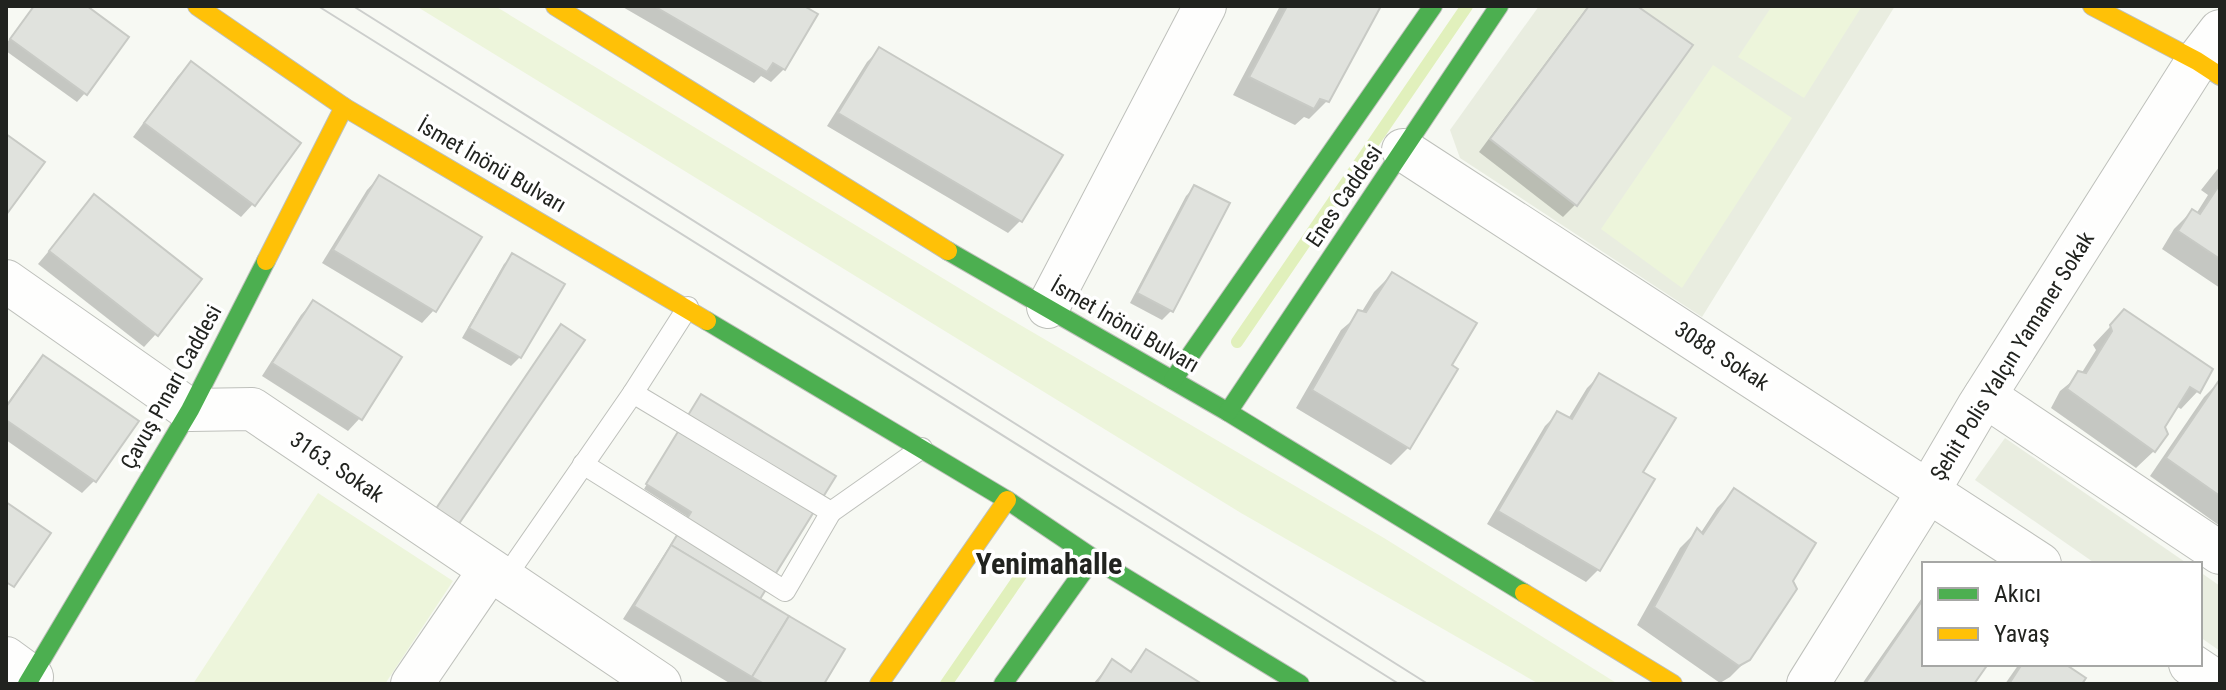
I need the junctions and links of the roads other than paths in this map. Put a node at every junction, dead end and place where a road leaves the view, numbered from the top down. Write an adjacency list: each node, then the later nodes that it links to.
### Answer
1 (197, 6): 8 (main road, İsmet İnönü Bulvarı)
2 (555, 6): 12 (main road, İsmet İnönü Bulvarı)
3 (1205, 6): 12 (street)
4 (1433, 6): 13 (main road, Enes Caddesi)
5 (1499, 6): 9 (main road, Enes Caddesi)
6 (2092, 6): 7 (main road)
7 (2212, 56): 15 (street, Şehit Polis Yalçın Yamaner Sokak)
8 (344, 107): 11 (main road, İsmet İnönü Bulvarı); 16 (main road, Çavuş Pınarı Caddesi)
9 (1403, 150): 17 (main road, Enes Caddesi); 20 (street, 3088. Sokak)
10 (6, 281): 16 (street)
11 (688, 307): 14 (lane); 18 (main road, İsmet İnönü Bulvarı)
12 (1048, 307): 13 (main road, İsmet İnönü Bulvarı)
13 (1173, 380): 17 (main road, İsmet İnönü Bulvarı)
14 (633, 393): 19 (lane); 22 (lane)
15 (1985, 396): 20 (street, Şehit Polis Yalçın Yamaner Sokak); 23 (street)
16 (190, 410): 26 (street, 3163. Sokak); 28 (main road, Çavuş Pınarı Caddesi)
17 (1228, 412): 34 (main road, İsmet İnönü Bulvarı)
18 (922, 448): 21 (main road, İsmet İnönü Bulvarı); 22 (lane)
19 (583, 464): 22 (lane); 26 (lane)
20 (1929, 490): 25 (street, 3088. Sokak); 35 (street, Şehit Polis Yalçın Yamaner Sokak)
21 (1007, 500): 24 (main road, İsmet İnönü Bulvarı); 31 (main road)
22 (831, 512)
23 (2220, 553)
24 (1093, 558): 32 (main road); 33 (main road, İsmet İnönü Bulvarı)
25 (2037, 562)
26 (497, 574): 29 (street); 30 (street, 3163. Sokak)
27 (2193, 666): 36 (street)
28 (22, 673)
29 (412, 684)
30 (660, 684)
31 (879, 684)
32 (1003, 684)
33 (1300, 684)
34 (1673, 684)
35 (1808, 684)
36 (2220, 684)

